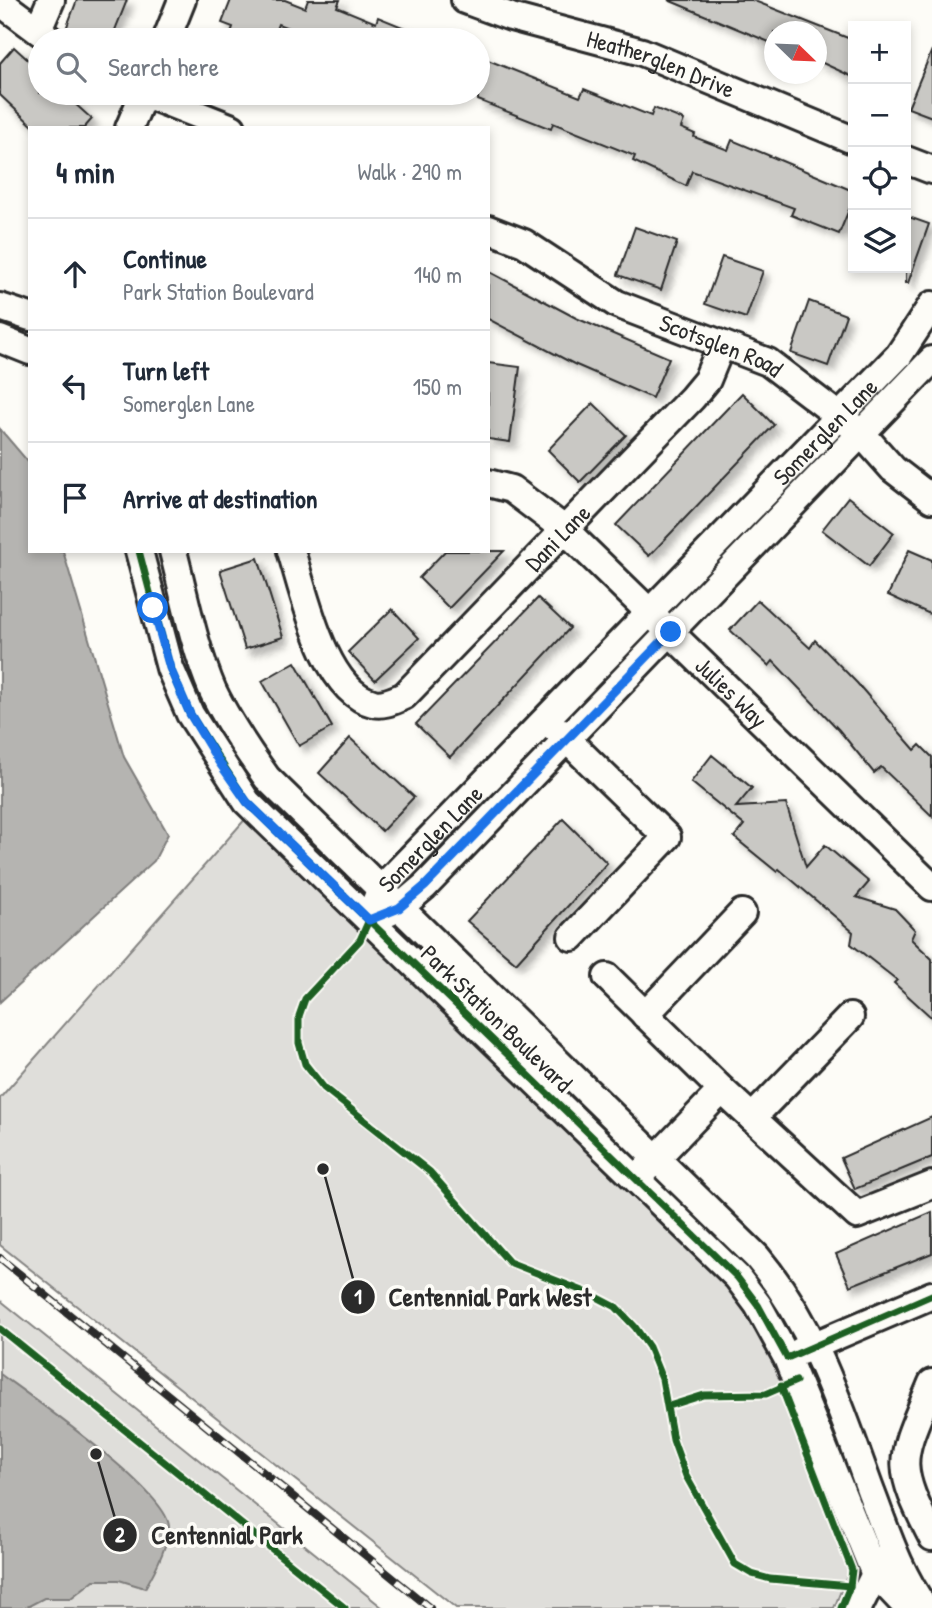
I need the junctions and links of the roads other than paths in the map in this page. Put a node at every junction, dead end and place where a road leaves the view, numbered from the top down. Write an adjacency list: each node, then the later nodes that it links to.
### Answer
1 (51, 0): 6 (street)
2 (183, 0): 7 (street)
3 (465, 0): 12 (street, Heatherglen Drive)
4 (0, 2): 5 (street)
5 (35, 28)
6 (46, 28)
7 (171, 28)
8 (138, 105): 10 (street)
9 (174, 105): 11 (street)
10 (130, 126)
11 (227, 126)
12 (848, 138)
13 (911, 162): 14 (street)
14 (932, 170)
15 (490, 230): 20 (street, Scotsglen Road)
16 (932, 306): 23 (street, Somerglen Lane)
17 (0, 307): 18 (street)
18 (28, 316)
19 (0, 339): 21 (street)
20 (721, 346): 23 (street, Scotsglen Road); 27 (street, Dani Lane)
21 (28, 349)
22 (932, 360): 24 (street, Somerglen Lane)
23 (840, 417): 24 (street, Scotsglen Road); 31 (street, Somerglen Lane)
24 (861, 433): 26 (street, Scotsglen Road); 32 (street, Somerglen Lane)
25 (490, 484): 27 (street, Julies Way)
26 (932, 499)
27 (564, 529): 30 (street, Dani Lane); 31 (street, Julies Way)
28 (140, 553): 39 (street, Park Station Boulevard)
29 (174, 553): 36 (street, Park Station Boulevard)
30 (293, 553)
31 (651, 612): 32 (street, Julies Way); 33 (street, Somerglen Lane)
32 (671, 632): 34 (street, Somerglen Lane); 35 (street, Julies Way)
33 (546, 720): 34 (street); 36 (street, Somerglen Lane)
34 (567, 740): 37 (street, Somerglen Lane); 40 (street)
35 (932, 887)
36 (380, 890): 37 (street, Park Station Boulevard); 39 (street, Somerglen Lane)
37 (399, 908): 39 (street, Somerglen Lane); 46 (street, Park Station Boulevard)
38 (742, 913): 42 (street)
39 (369, 920): 47 (street, Park Station Boulevard)
40 (572, 937)
41 (607, 977): 42 (street)
42 (645, 1015): 44 (street)
43 (850, 1017): 45 (street)
44 (722, 1090): 45 (street); 46 (street)
45 (752, 1118): 48 (street)
46 (656, 1159): 47 (street); 50 (street, Park Station Boulevard)
47 (636, 1180): 51 (street, Park Station Boulevard)
48 (932, 1185)
49 (932, 1295): 50 (street)
50 (816, 1344): 51 (street); 54 (street, Park Station Boulevard)
51 (787, 1358): 55 (street, Park Station Boulevard)
52 (932, 1383): 53 (street)
53 (932, 1537)
54 (891, 1545): 55 (street); 58 (street, Park Station Boulevard)
55 (874, 1572): 56 (street); 57 (street)
56 (858, 1608)
57 (908, 1608)
58 (925, 1608)

